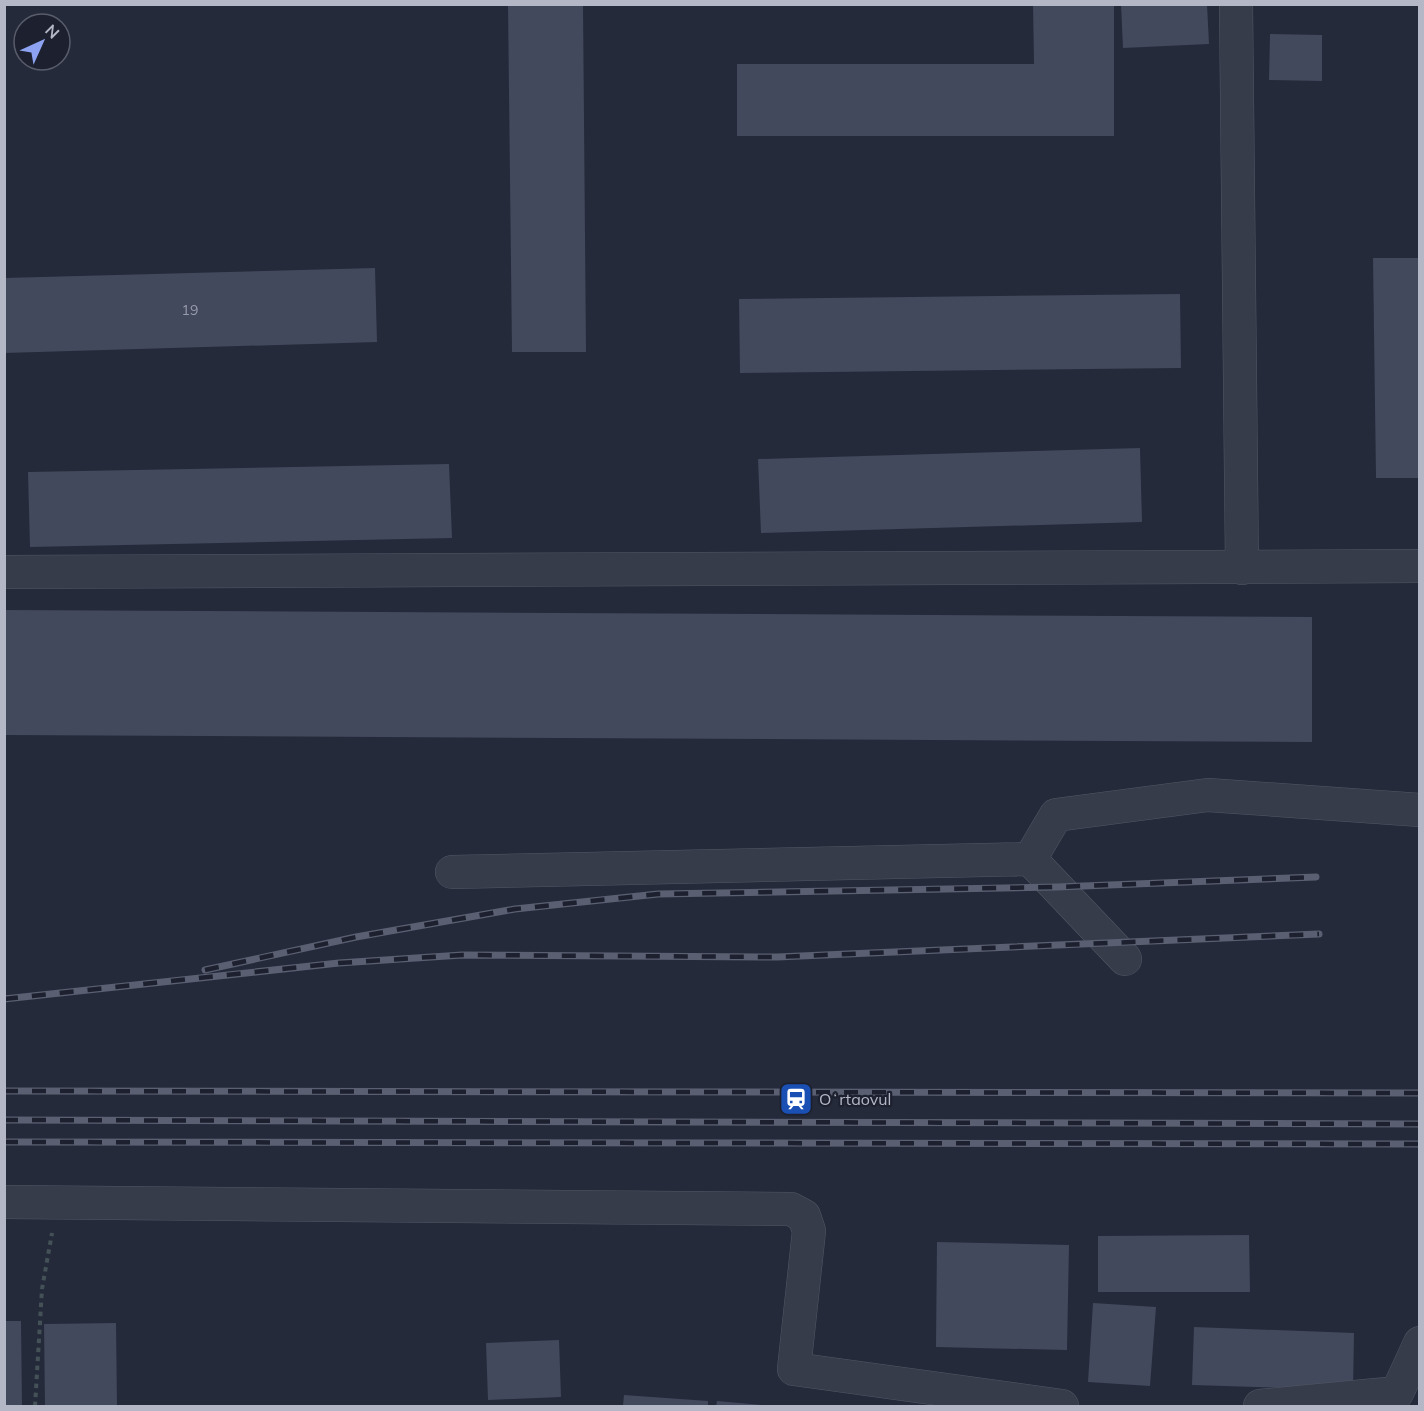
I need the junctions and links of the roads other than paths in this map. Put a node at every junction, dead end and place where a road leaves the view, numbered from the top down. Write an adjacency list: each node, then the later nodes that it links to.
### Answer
1 (1236, 4): 3 (street)
2 (1419, 566): 3 (street)
3 (1242, 567): 4 (street)
4 (4, 572)
5 (1419, 810): 6 (street)
6 (1030, 859): 7 (street); 8 (street)
7 (452, 872)
8 (1125, 959)
9 (4, 1202): 11 (street)
10 (1419, 1343): 12 (street)
11 (1062, 1407)
12 (1260, 1407)

